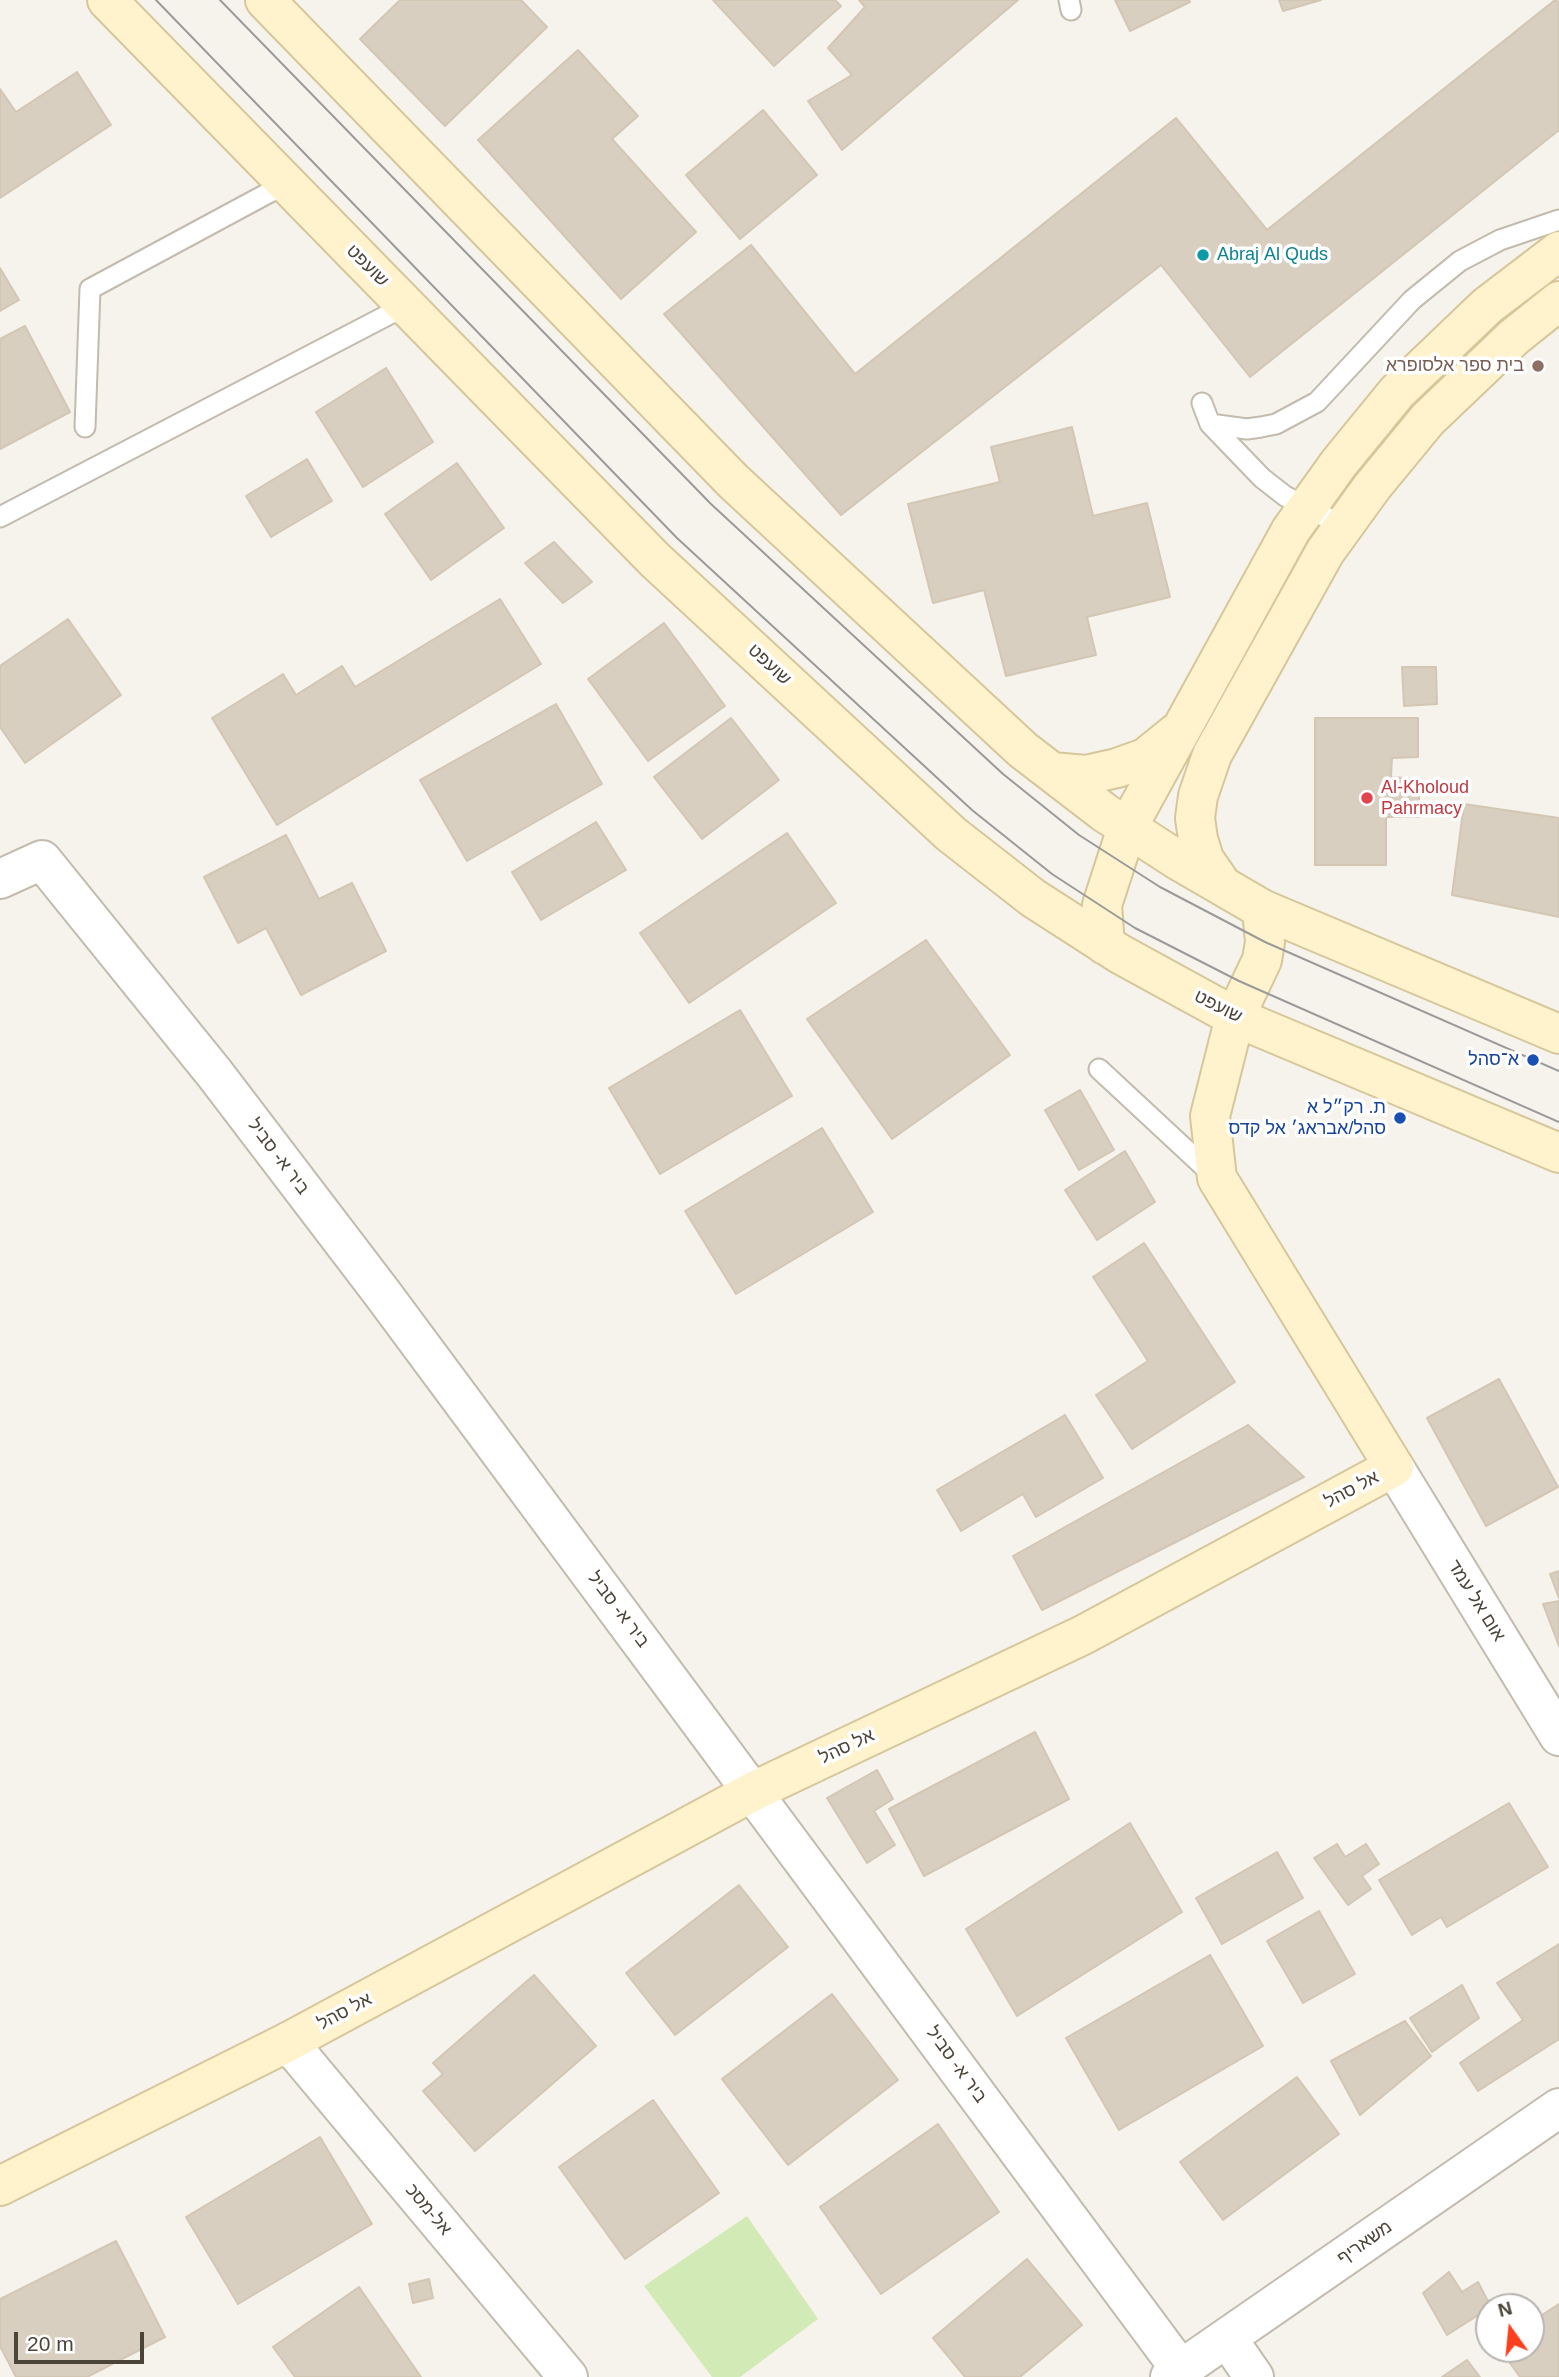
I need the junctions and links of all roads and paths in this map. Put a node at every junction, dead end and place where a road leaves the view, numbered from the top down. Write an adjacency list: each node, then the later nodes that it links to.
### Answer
1 (107, 0): 3 (street, שועפט)
2 (265, 0): 15 (street)
3 (285, 184): 7 (street, שועפט); 10 (lane)
4 (1559, 220): 9 (lane)
5 (1559, 251): 11 (street)
6 (1559, 301): 13 (street)
7 (407, 305): 12 (lane); 20 (street, שועפט)
8 (1202, 403): 9 (lane)
9 (1210, 424): 11 (lane)
10 (85, 427)
11 (1307, 508): 13 (lane); 14 (street)
12 (0, 517)
13 (1343, 526): 18 (street)
14 (1180, 730): 15 (street); 16 (street)
15 (1052, 772): 16 (street)
16 (1127, 828): 18 (street); 20 (street)
17 (0, 879): 28 (street, ביר א- סביל)
18 (1222, 885): 19 (street)
19 (1262, 909): 21 (street); 22 (street)
20 (1105, 945): 21 (street, שועפט)
21 (1235, 1017): 24 (street, שועפט); 25 (street)
22 (1559, 1034)
23 (1099, 1069): 25 (lane)
24 (1559, 1153)
25 (1217, 1178): 26 (street, אל סהל)
26 (1394, 1467): 27 (street, אום אל עמד); 28 (street, אל סהל)
27 (1559, 1736)
28 (754, 1791): 29 (street, אל סהל); 33 (street, ביר א- סביל)
29 (288, 2042): 31 (street, אל סהל); 34 (street, אל-מסכ)
30 (1559, 2108): 32 (street, משאריף)
31 (0, 2186)
32 (1227, 2338): 33 (street, משאריף); 35 (street)
33 (1175, 2373)
34 (568, 2377)
35 (1254, 2377)

